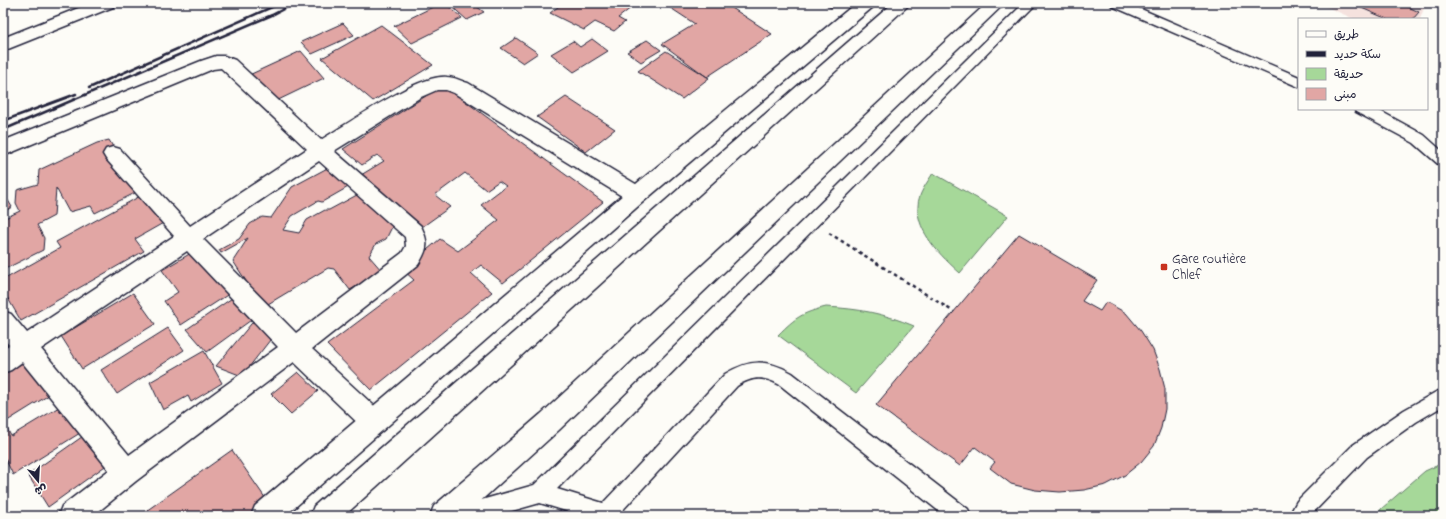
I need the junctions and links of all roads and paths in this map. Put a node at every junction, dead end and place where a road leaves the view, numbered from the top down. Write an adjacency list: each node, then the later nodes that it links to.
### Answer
1 (107, 3): 7 (main road)
2 (867, 3): 14 (main road)
3 (903, 3): 29 (main road)
4 (996, 3): 30 (main road)
5 (1031, 3): 15 (lane)
6 (1116, 3): 8 (lane)
7 (4, 43)
8 (1298, 82)
9 (1363, 110): 13 (lane)
10 (3, 149): 11 (main road)
11 (320, 150): 14 (main road); 16 (main road); 20 (main road)
12 (113, 154): 16 (main road)
13 (1443, 160)
14 (637, 195): 23 (main road)
15 (812, 222): 17 (path); 25 (lane)
16 (188, 238): 19 (main road); 20 (main road)
17 (954, 312)
18 (3, 321): 19 (main road)
19 (25, 348): 21 (main road); 24 (main road)
20 (295, 348): 23 (main road); 24 (main road)
21 (3, 362)
22 (1443, 396): 33 (lane)
23 (374, 422): 28 (main road)
24 (127, 472): 27 (main road)
25 (540, 493): 26 (lane); 31 (lane)
26 (609, 514): 32 (lane)
27 (72, 516)
28 (265, 516)
29 (324, 516)
30 (444, 516)
31 (460, 516)
32 (961, 516)
33 (1299, 516)

